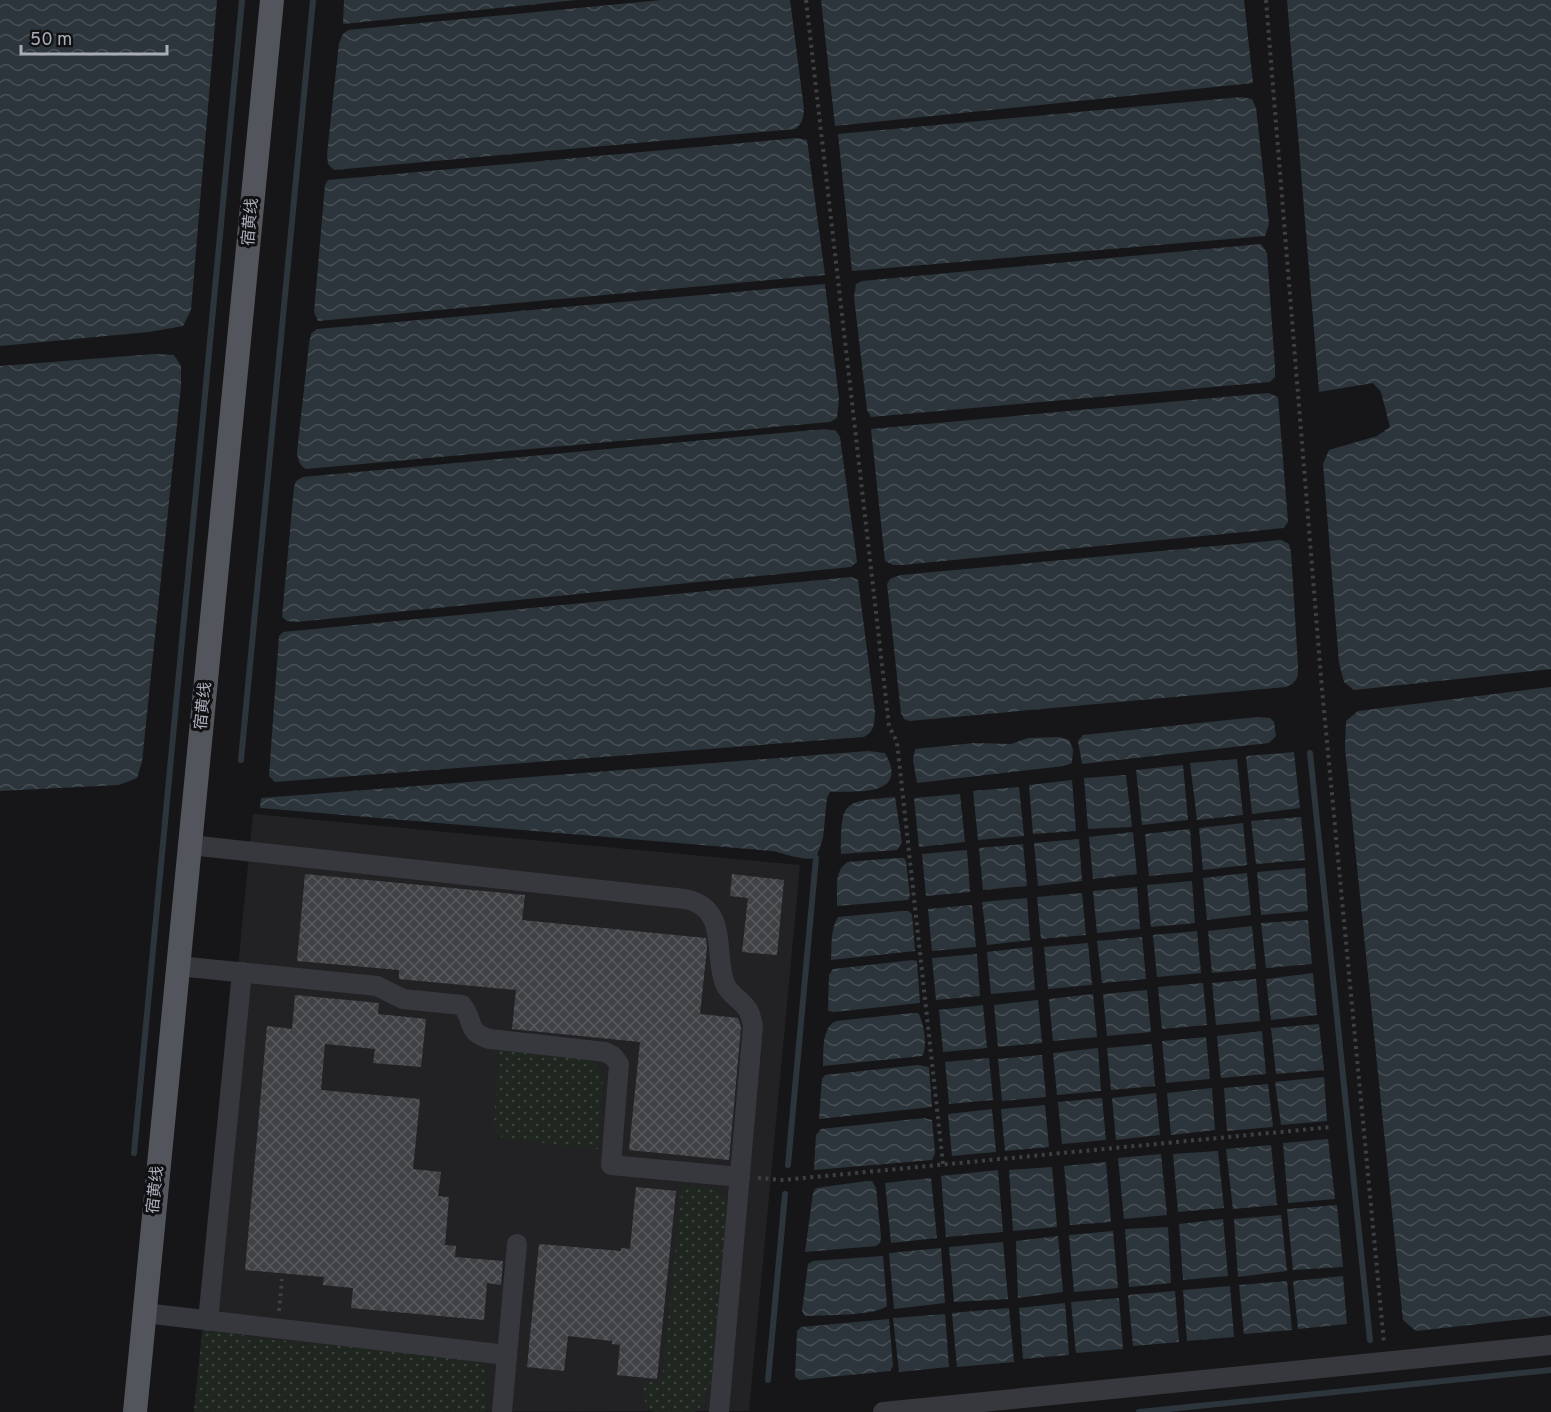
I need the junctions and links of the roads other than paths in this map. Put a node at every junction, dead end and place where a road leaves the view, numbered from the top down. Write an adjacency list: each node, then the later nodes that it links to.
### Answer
1 (272, 0): 2 (main road, 宿黄线)
2 (190, 845): 3 (main road, 宿黄线); 5 (street)
3 (178, 966): 4 (street); 7 (main road, 宿黄线)
4 (242, 972): 5 (street); 8 (street)
5 (740, 1177): 13 (street)
6 (517, 1244): 10 (street)
7 (144, 1313): 8 (street); 11 (main road, 宿黄线)
8 (208, 1321): 10 (street)
9 (1551, 1345): 14 (street)
10 (507, 1354): 12 (street)
11 (135, 1412)
12 (502, 1412)
13 (719, 1412)
14 (883, 1412)

